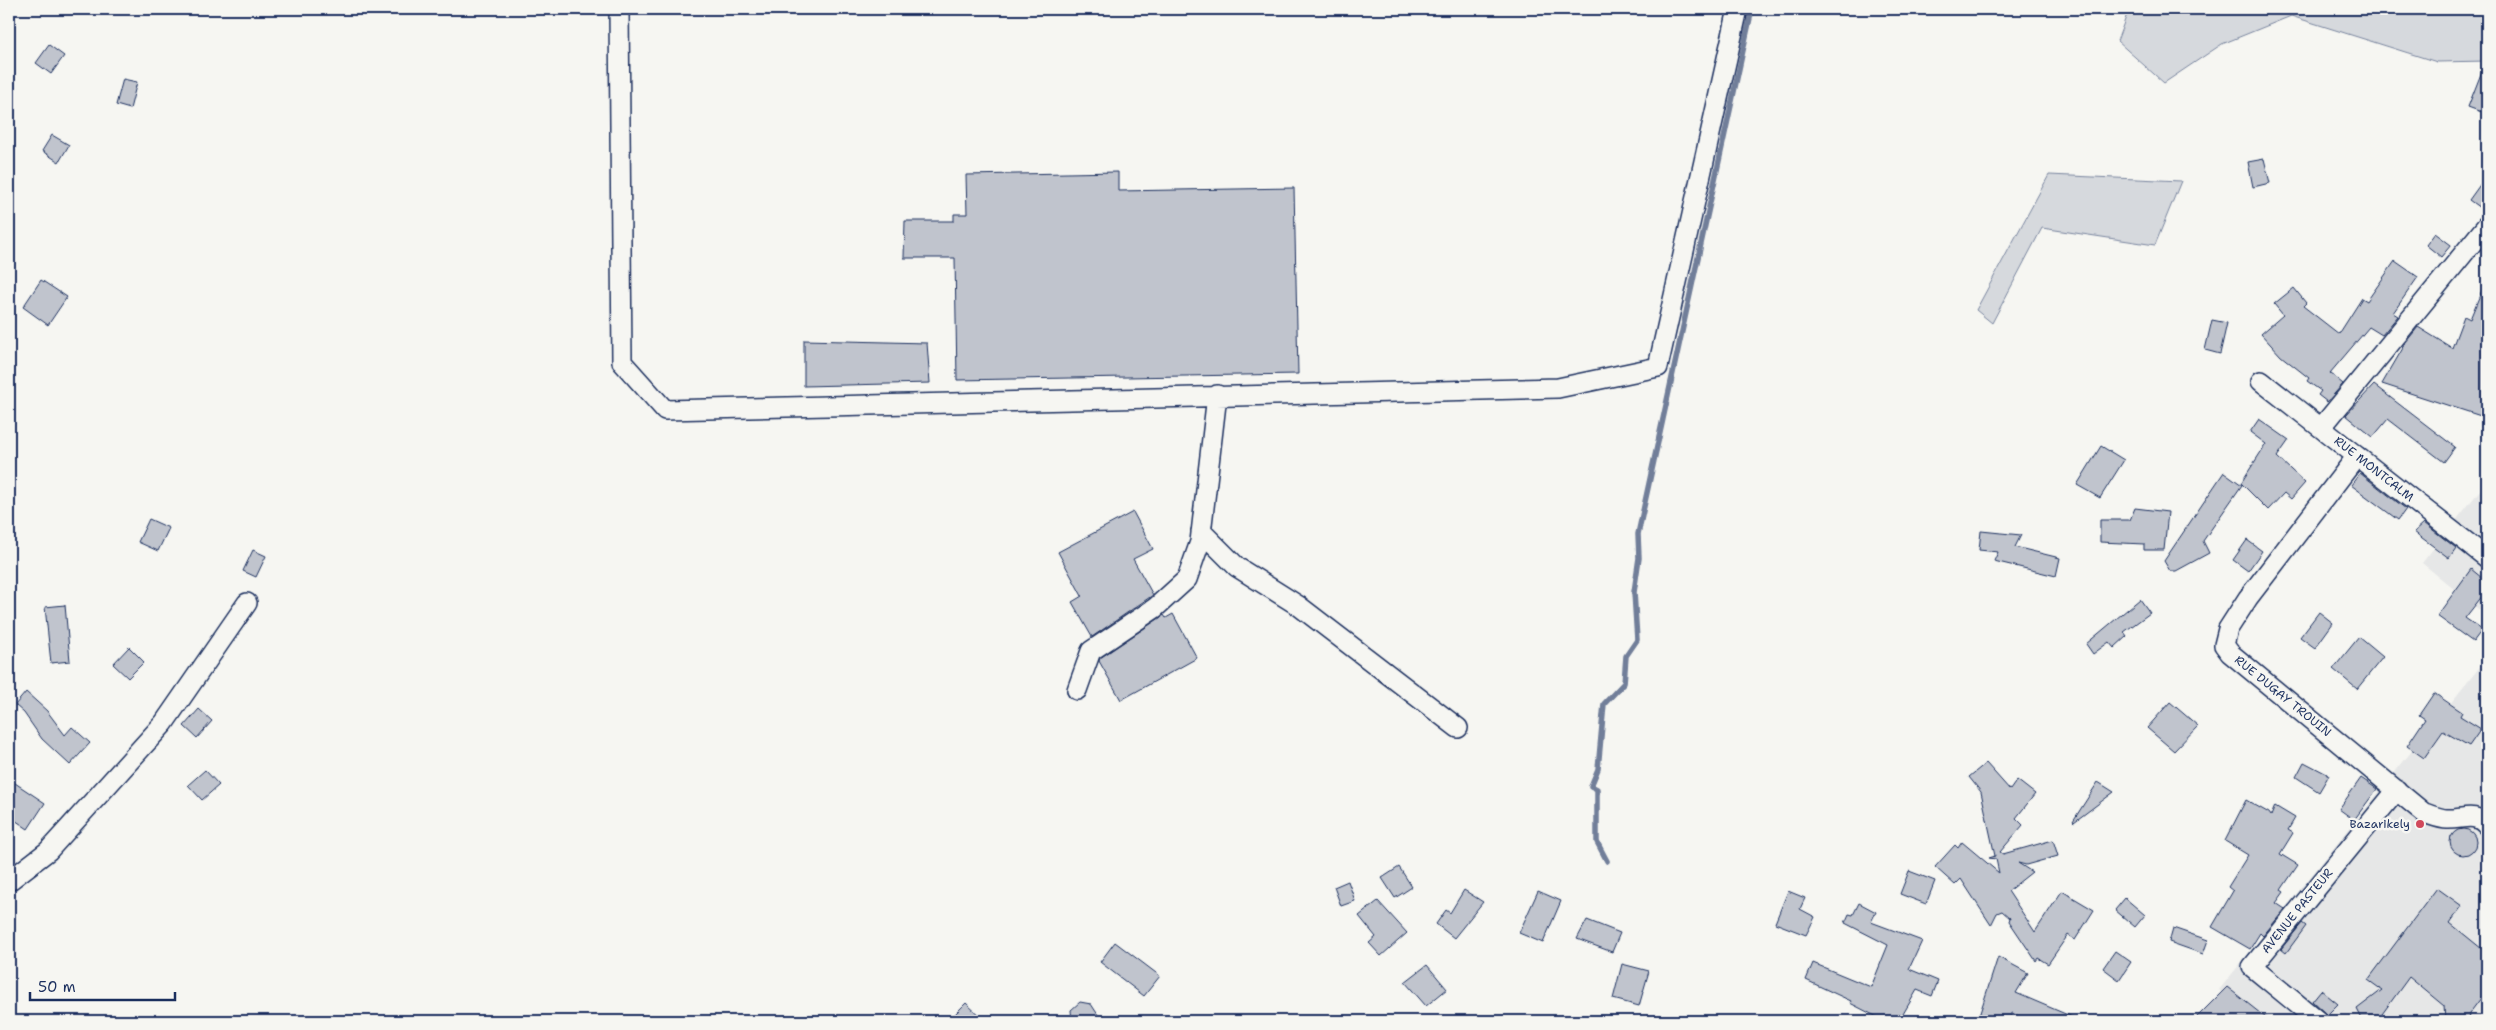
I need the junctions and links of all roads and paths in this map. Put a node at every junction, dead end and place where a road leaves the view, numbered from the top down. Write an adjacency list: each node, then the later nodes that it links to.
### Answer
1 (619, 9): 5 (street)
2 (1738, 9): 5 (street)
3 (2487, 225): 6 (street)
4 (2261, 381): 6 (street, RUE MONTCALM)
5 (1217, 396): 8 (street)
6 (2321, 428): 7 (street, RUE MONTCALM)
7 (2358, 456): 9 (street, RUE MONTCALM); 13 (street, RUE DUGAY TROUIN)
8 (1201, 530): 11 (street); 12 (street)
9 (2487, 558)
10 (247, 603): 15 (street)
11 (1077, 690)
12 (1458, 728)
13 (2397, 790): 14 (street, RUE DUGAY TROUIN); 16 (street, AVENUE PASTEUR)
14 (2487, 826)
15 (9, 881)
16 (2318, 1021)

